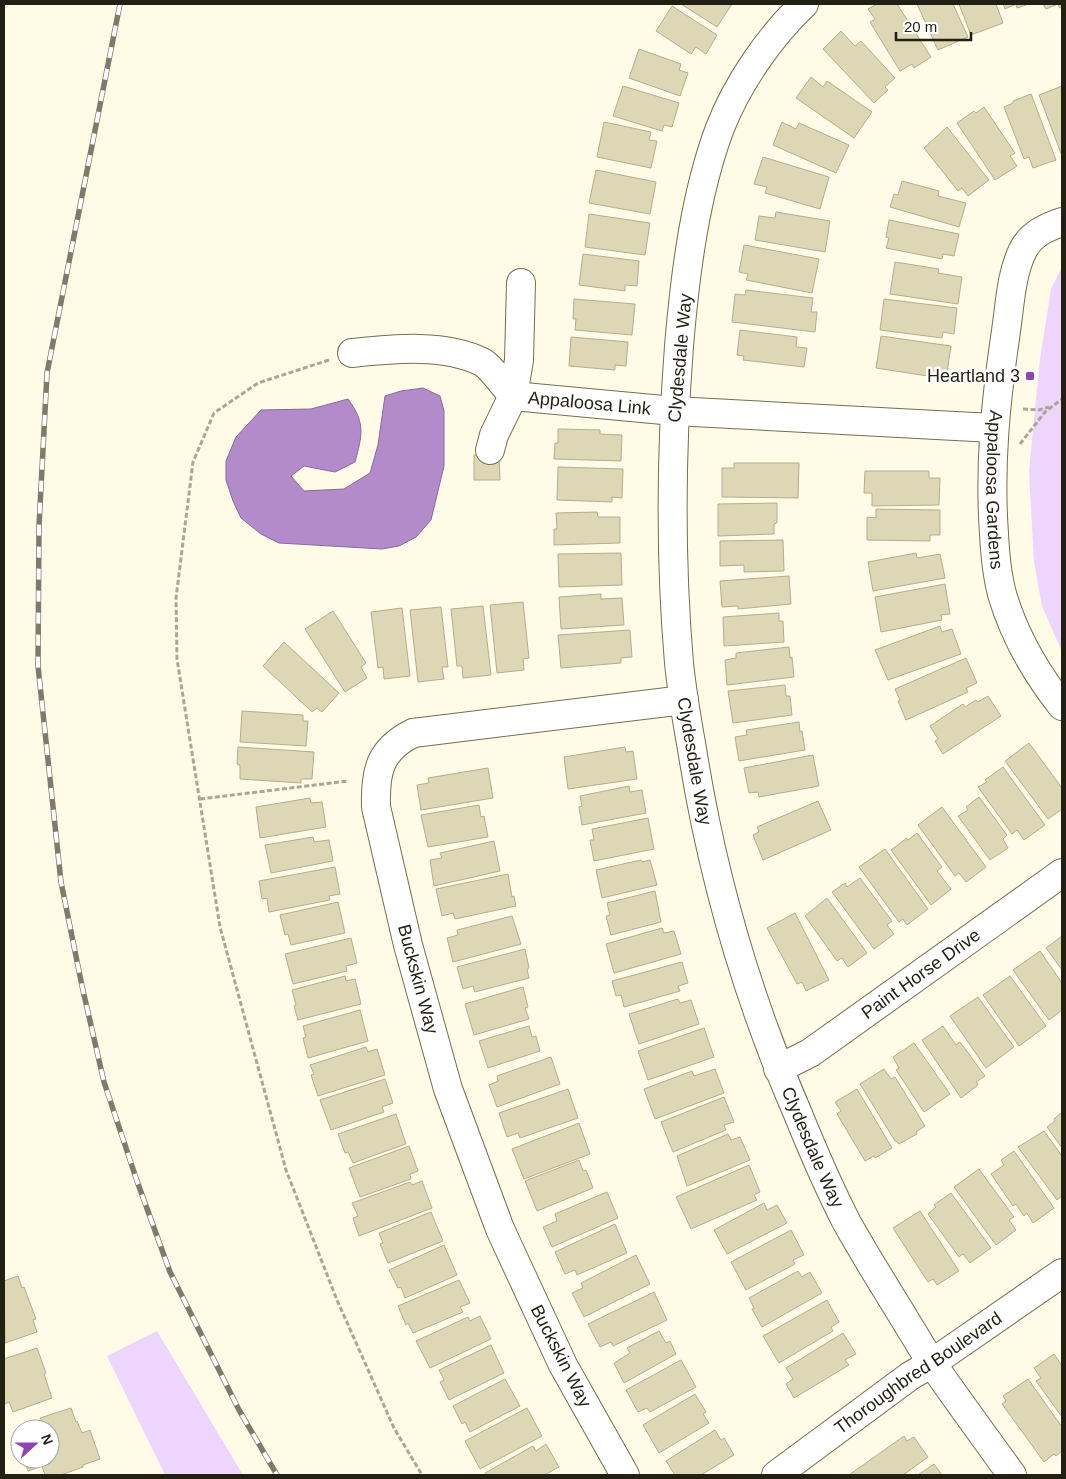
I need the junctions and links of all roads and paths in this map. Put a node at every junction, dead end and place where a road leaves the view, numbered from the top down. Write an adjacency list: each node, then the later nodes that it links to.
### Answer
1 (799, 5): 9 (street, Clydesdale Way)
2 (1062, 222): 10 (street, Appaloosa Gardens)
3 (521, 283): 5 (street)
4 (352, 353): 5 (street, Appaloosa Link); 16 (path)
5 (513, 396): 9 (street, Appaloosa Link); 12 (street)
6 (1062, 398): 7 (path)
7 (1052, 407): 8 (path); 11 (path)
8 (1018, 408)
9 (674, 411): 10 (street, Appaloosa Link); 13 (street, Clydesdale Way)
10 (994, 428): 14 (street, Appaloosa Gardens)
11 (1016, 449)
12 (490, 450)
13 (684, 700): 18 (street, Clydesdale Way); 22 (street, Buckskin Way)
14 (1062, 706)
15 (348, 781): 16 (path)
16 (200, 799): 21 (path)
17 (1062, 873): 18 (street, Paint Horse Drive)
18 (778, 1068): 20 (street, Clydesdale Way)
19 (1062, 1274): 20 (street, Thoroughbred Boulevard)
20 (932, 1363): 23 (street, Thoroughbred Boulevard); 24 (street, Clydesdale Way)
21 (422, 1475)
22 (625, 1475)
23 (776, 1475)
24 (1012, 1475)

